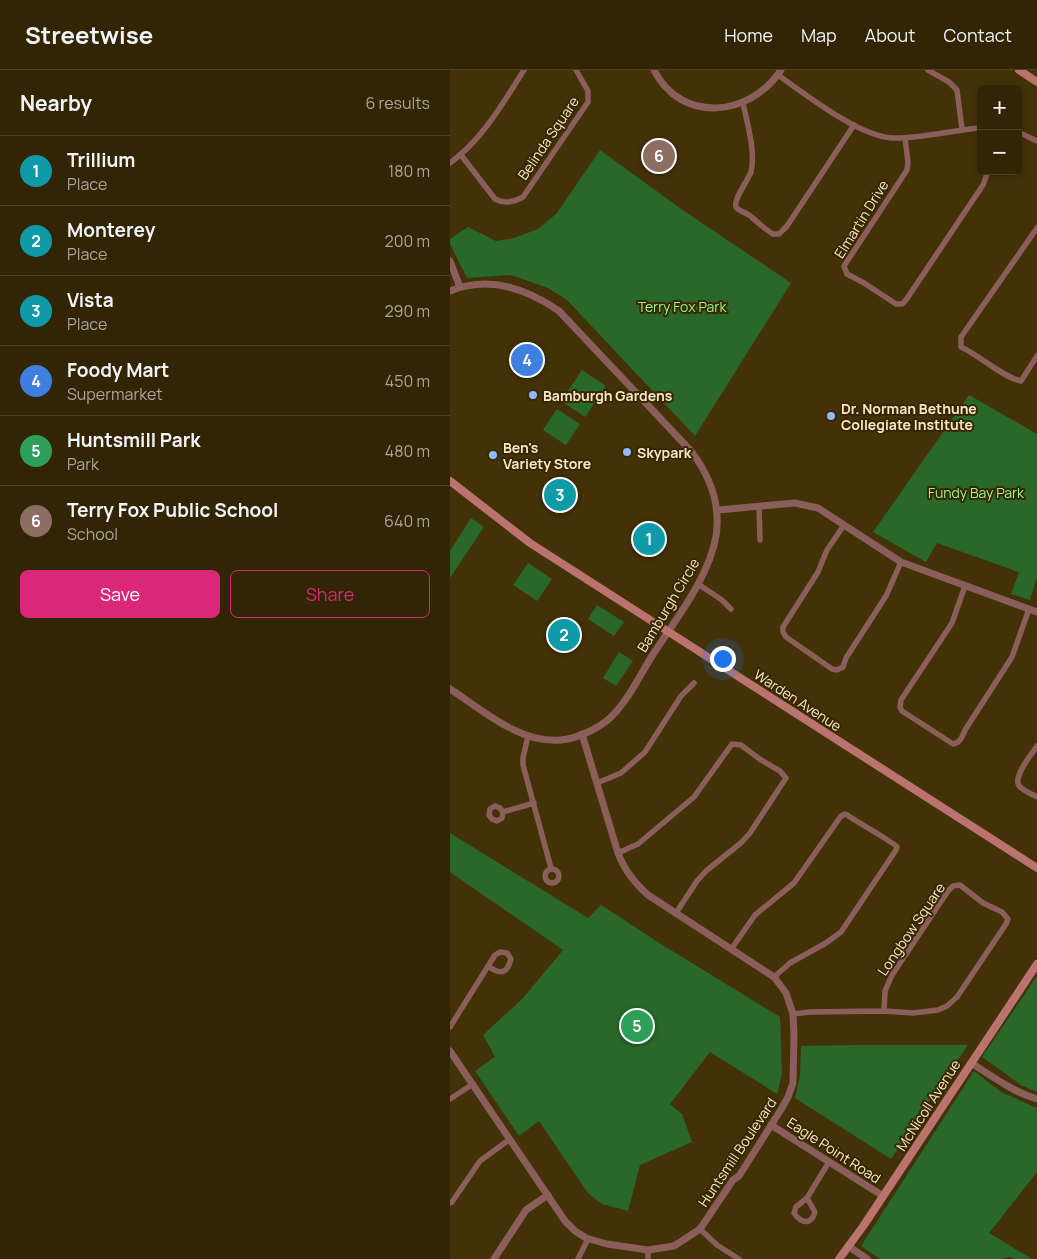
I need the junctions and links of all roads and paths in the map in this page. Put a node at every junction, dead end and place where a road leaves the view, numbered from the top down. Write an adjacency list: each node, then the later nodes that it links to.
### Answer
1 (524, 70): 15 (street)
2 (576, 70): 15 (street, Belinda Square)
3 (654, 70): 8 (street)
4 (928, 70): 11 (street)
5 (1019, 70): 7 (main road)
6 (780, 73): 8 (street); 9 (street)
7 (1037, 82)
8 (742, 103): 9 (street)
9 (854, 125): 13 (street)
10 (977, 128): 11 (street)
11 (962, 129): 13 (street)
12 (1022, 134): 14 (street)
13 (905, 138): 17 (street, Elmartin Drive)
14 (1037, 141)
15 (461, 155): 16 (street)
16 (450, 163)
17 (987, 175)
18 (1037, 228): 22 (street)
19 (450, 261): 20 (street)
20 (460, 287): 21 (street, Bamburgh Circle); 25 (street, Bamburgh Circle)
21 (450, 291)
22 (1037, 356)
23 (450, 482): 34 (main road, Warden Avenue)
24 (758, 506): 25 (street); 26 (street); 27 (street)
25 (718, 510): 29 (street, Bamburgh Circle)
26 (844, 525): 28 (street); 28 (street)
27 (760, 540)
28 (901, 562): 30 (street)
29 (698, 584): 31 (street); 34 (street, Bamburgh Circle)
30 (965, 586): 32 (street); 32 (street)
31 (731, 609)
32 (1029, 609): 33 (street)
33 (1037, 612)
34 (668, 632): 37 (street, Bamburgh Circle); 46 (main road, Warden Avenue)
35 (694, 683): 40 (street)
36 (450, 689): 38 (street, Bamburgh Circle)
37 (582, 734): 38 (street, Bamburgh Circle); 40 (street, Huntsmill Boulevard)
38 (528, 736): 42 (street)
39 (1037, 746): 41 (street)
40 (597, 782): 44 (street, Huntsmill Boulevard)
41 (1037, 797)
42 (534, 803): 43 (street); 45 (street)
43 (503, 812)
44 (618, 853): 47 (street, Huntsmill Boulevard); 47 (street)
45 (551, 868)
46 (1037, 868)
47 (676, 913): 48 (street, Huntsmill Boulevard)
48 (732, 948): 51 (street, Huntsmill Boulevard); 51 (street)
49 (1037, 964): 56 (main road, McNicoll Avenue)
50 (488, 966): 54 (street)
51 (774, 976): 53 (street, Huntsmill Boulevard)
52 (884, 1011): 52 (street, Longbow Square); 53 (street, Longbow Square)
53 (794, 1014): 60 (street, Huntsmill Boulevard)
54 (450, 1027)
55 (450, 1051): 57 (street, Huntsmill Boulevard)
56 (971, 1063): 59 (street); 64 (main road, McNicoll Avenue)
57 (473, 1084): 58 (street); 61 (street, Huntsmill Boulevard)
58 (450, 1099)
59 (1037, 1099)
60 (771, 1124): 62 (street, Eagle Point Road); 67 (street, Huntsmill Boulevard)
61 (510, 1139): 63 (street, Huntsmill Boulevard); 66 (street)
62 (829, 1162): 64 (street, Eagle Point Road); 65 (street)
63 (548, 1195): 68 (street, Huntsmill Boulevard); 71 (street)
64 (883, 1196): 69 (main road, McNicoll Avenue)
65 (807, 1198)
66 (450, 1203)
67 (700, 1229): 70 (street, Huntsmill Boulevard); 74 (street)
68 (588, 1239): 70 (street, Huntsmill Boulevard); 72 (street)
69 (848, 1246): 75 (main road, McNicoll Avenue); 76 (street)
70 (648, 1250): 73 (street)
71 (494, 1259)
72 (578, 1259)
73 (648, 1259)
74 (739, 1259)
75 (839, 1259)
76 (867, 1259)

